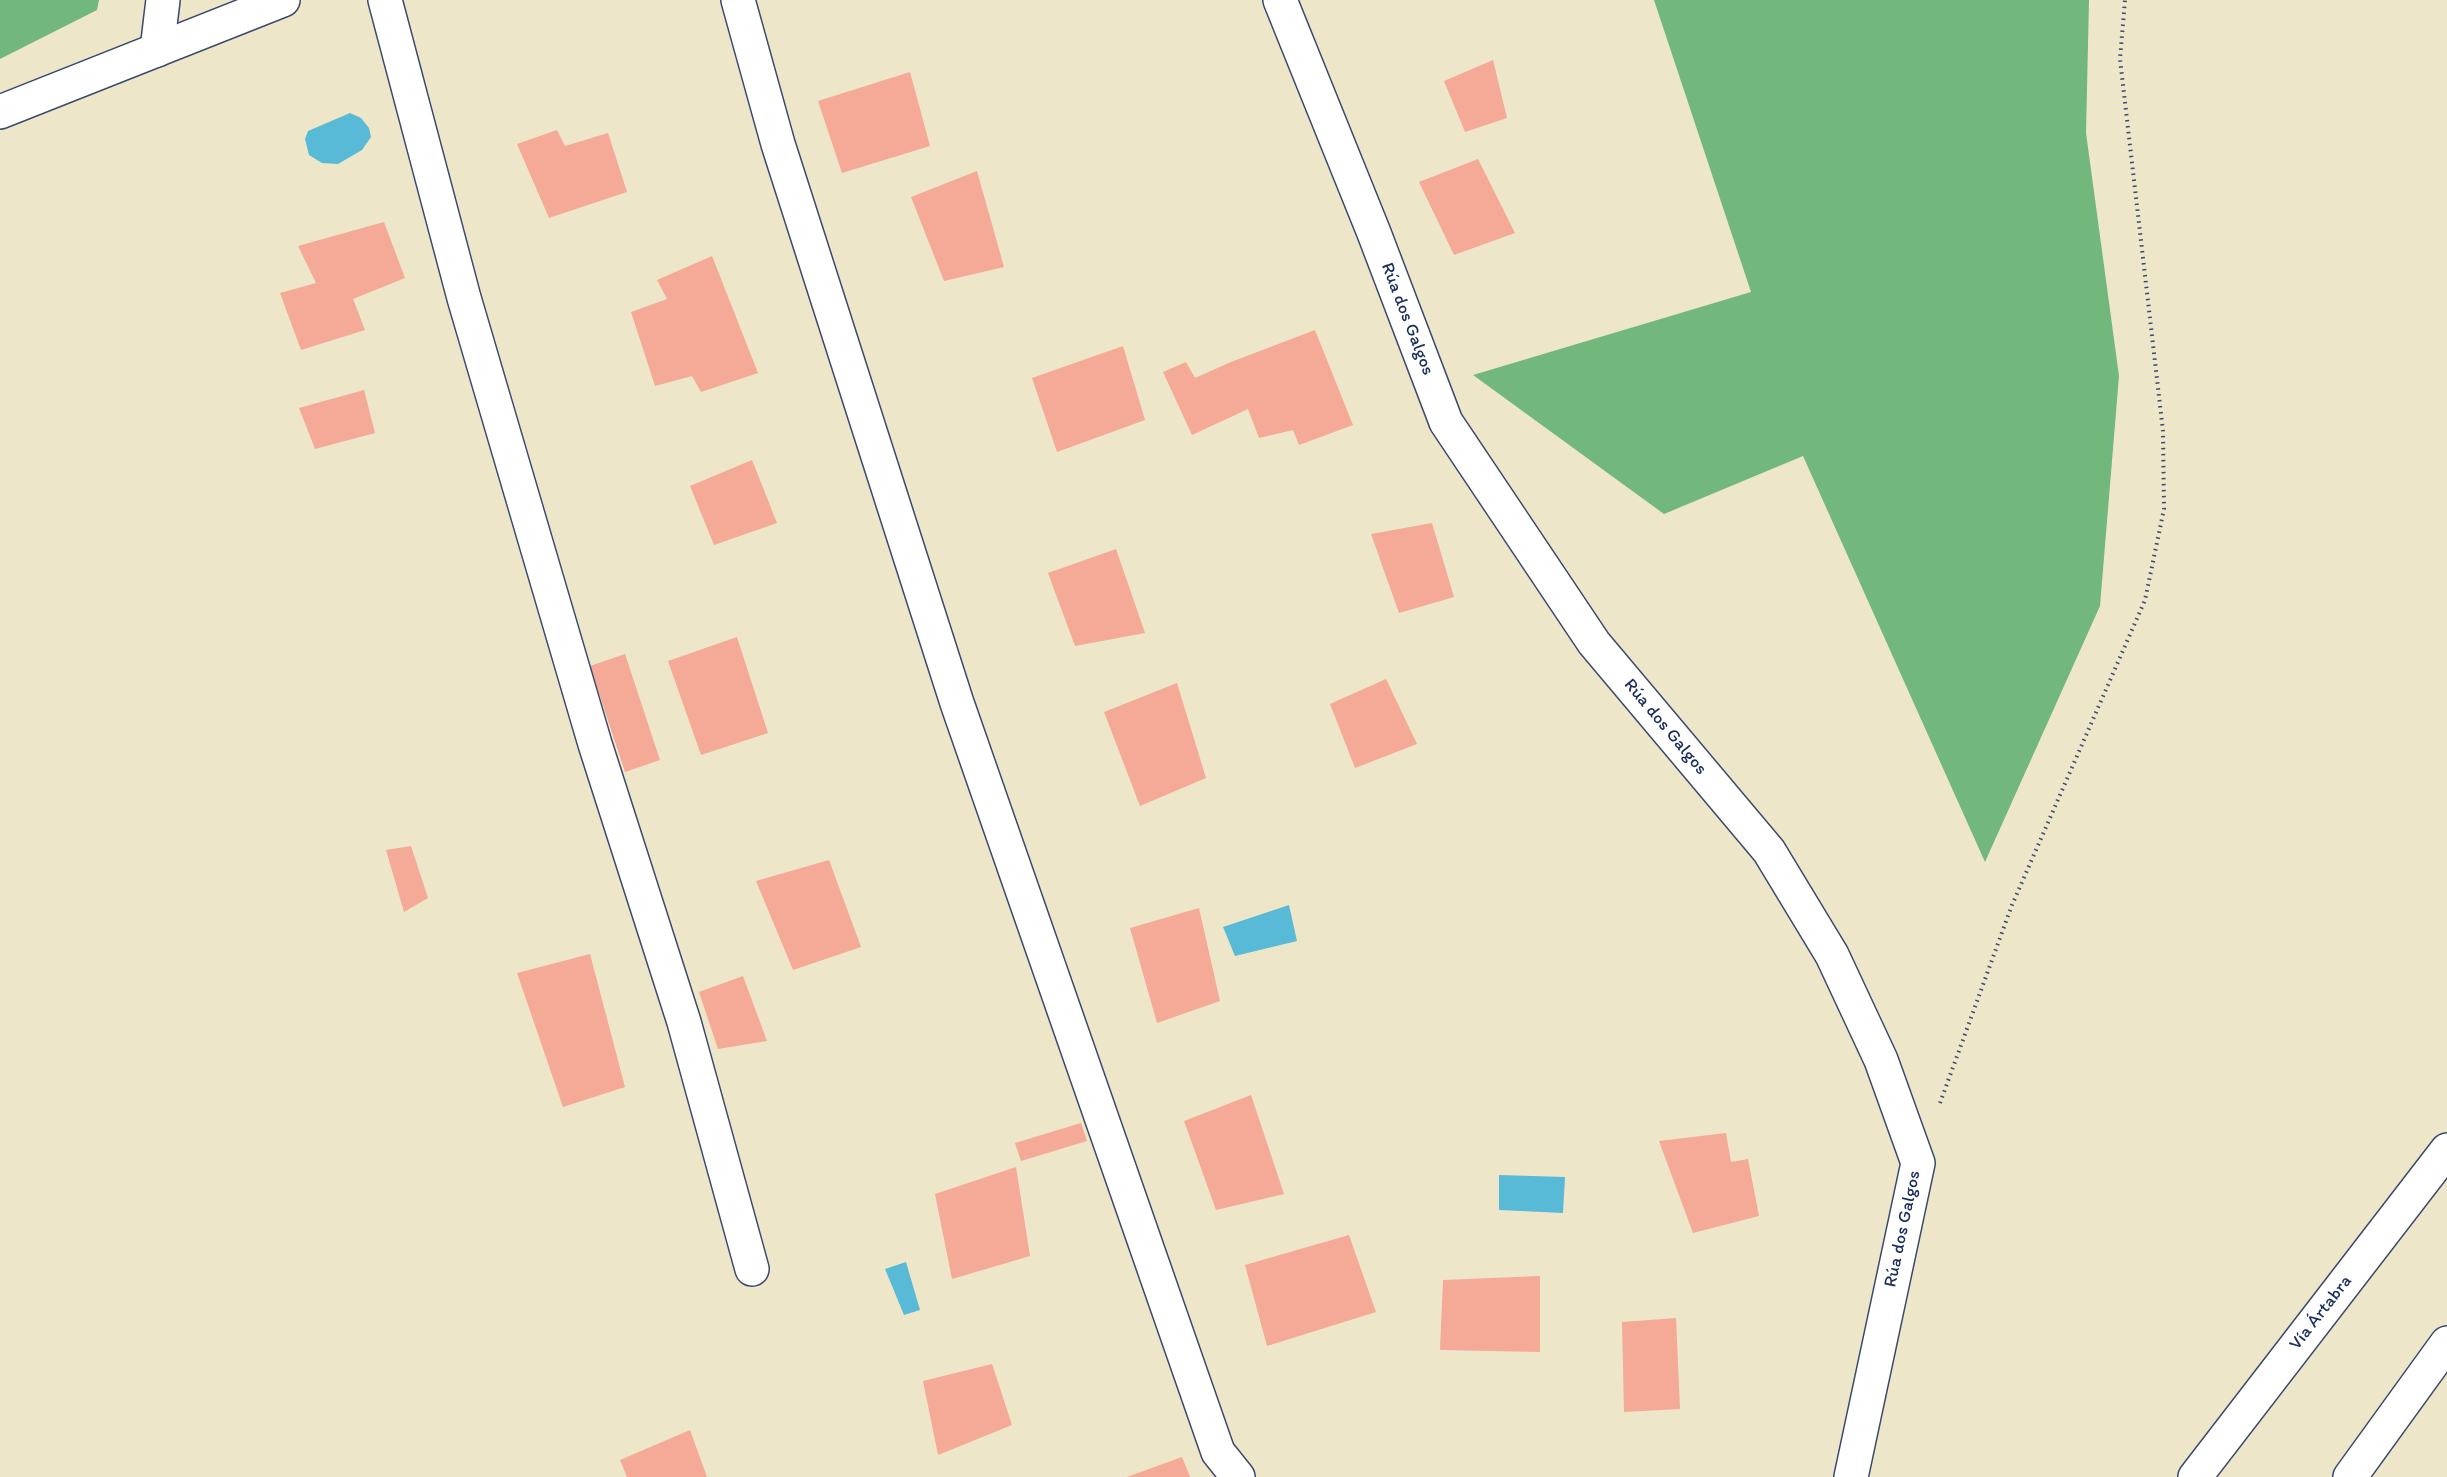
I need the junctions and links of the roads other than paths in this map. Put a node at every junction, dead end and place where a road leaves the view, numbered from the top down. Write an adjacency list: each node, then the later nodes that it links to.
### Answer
1 (163, 0): 6 (main road)
2 (283, 0): 6 (main road)
3 (385, 0): 9 (main road)
4 (738, 0): 11 (main road)
5 (1280, 0): 12 (main road, Rúa dos Galgos)
6 (157, 50): 7 (main road)
7 (0, 112)
8 (2447, 1150): 13 (main road, Vía Ártabra)
9 (752, 1269)
10 (2447, 1343): 14 (main road)
11 (1238, 1477)
12 (1851, 1477)
13 (2195, 1477)
14 (2350, 1477)

